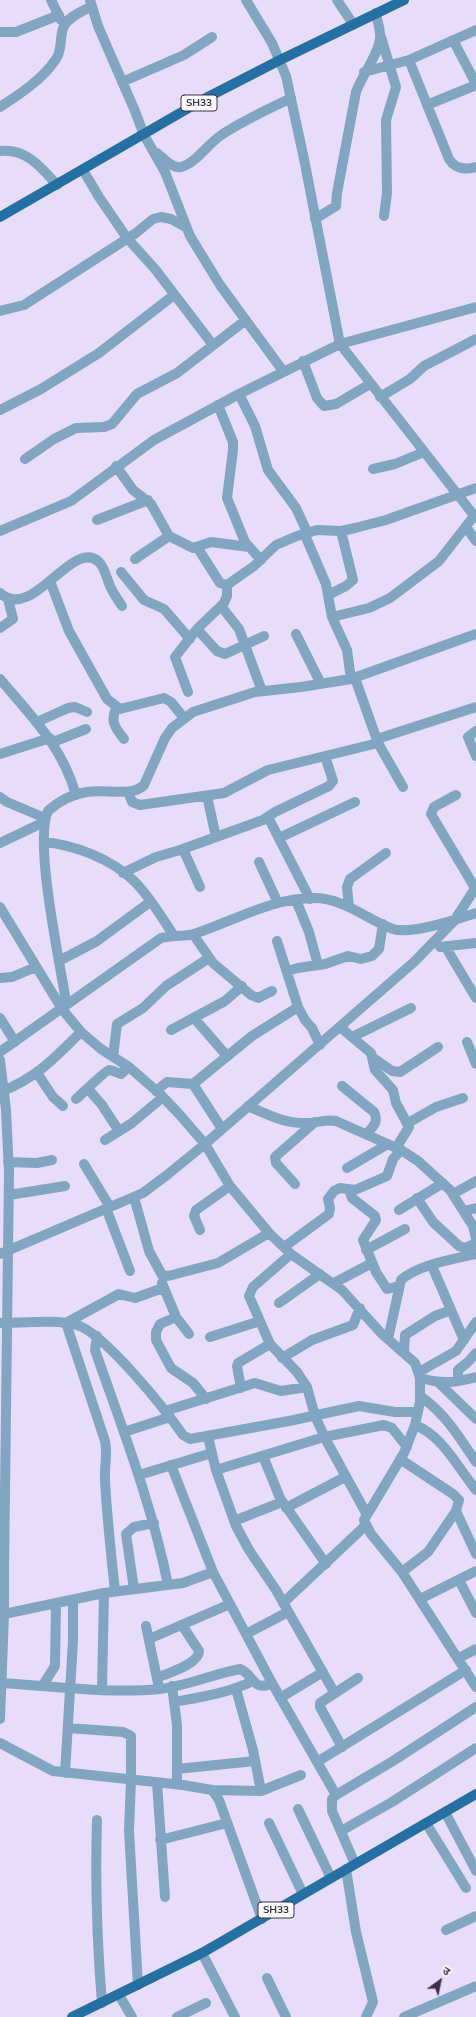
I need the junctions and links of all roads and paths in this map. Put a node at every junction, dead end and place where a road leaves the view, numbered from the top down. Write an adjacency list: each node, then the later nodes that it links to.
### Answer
1 (51, 0): 7 (street)
2 (247, 0): 15 (street)
3 (337, 0): 8 (street)
4 (404, 0): 6 (main road, SH33)
5 (91, 3): 9 (street); 19 (street)
6 (376, 13): 8 (main road, SH33); 13 (street)
7 (59, 15): 9 (street); 11 (street)
8 (353, 24): 15 (main road, SH33)
9 (65, 25): 23 (street)
10 (476, 30): 14 (street)
11 (0, 32)
12 (212, 37): 19 (street)
13 (380, 37): 17 (street); 18 (street)
14 (453, 40): 16 (street); 20 (street)
15 (280, 60): 21 (street); 24 (main road, SH33)
16 (409, 60): 17 (street); 22 (street)
17 (390, 66): 18 (street); 30 (street)
18 (364, 72): 32 (street)
19 (122, 82): 24 (street)
20 (476, 84): 22 (street)
21 (291, 98): 25 (street); 32 (street)
22 (427, 105): 27 (street)
23 (0, 107)
24 (144, 135): 25 (street); 28 (main road, SH33)
25 (151, 148): 33 (street)
26 (0, 151): 29 (street)
27 (476, 167)
28 (83, 170): 29 (main road, SH33); 34 (street)
29 (57, 185): 31 (main road, SH33)
30 (384, 216)
31 (0, 217)
32 (315, 219): 40 (street)
33 (187, 228): 34 (street); 38 (street)
34 (127, 238): 35 (street); 37 (street)
35 (174, 295): 41 (street); 48 (street)
36 (476, 307): 40 (street)
37 (0, 311)
38 (246, 320): 41 (street); 43 (street)
39 (476, 339): 46 (street)
40 (340, 344): 42 (street); 44 (street)
41 (213, 345): 50 (street)
42 (303, 362): 43 (street); 44 (street)
43 (283, 371): 45 (street)
44 (370, 384): 46 (street)
45 (239, 394): 47 (street); 61 (street)
46 (380, 397): 49 (street)
47 (218, 405): 51 (street); 65 (street)
48 (0, 410)
49 (424, 452): 52 (street); 54 (street)
50 (25, 459)
51 (116, 466): 55 (street); 59 (street)
52 (373, 469)
53 (476, 488): 54 (street)
54 (458, 495): 56 (street); 60 (street)
55 (148, 500): 57 (street); 62 (street)
56 (475, 517): 58 (street)
57 (97, 520)
58 (466, 527): 63 (street); 75 (street)
59 (0, 531)
60 (341, 531): 61 (street); 71 (street)
61 (306, 533): 67 (street); 71 (street)
62 (170, 536): 64 (street); 66 (street)
63 (476, 541)
64 (198, 547): 65 (street); 70 (street)
65 (249, 547): 67 (street)
66 (135, 559)
67 (261, 560): 70 (street)
68 (121, 572): 81 (street)
69 (50, 581): 72 (street); 73 (street); 89 (street)
70 (227, 585): 74 (street)
71 (328, 595): 75 (street)
72 (4, 596): 76 (street)
73 (122, 606)
74 (221, 606): 77 (street); 82 (street)
75 (332, 617): 84 (street)
76 (0, 628)
77 (197, 629): 81 (street); 82 (street)
78 (296, 634): 85 (street)
79 (476, 634): 84 (street)
80 (264, 636): 82 (street)
81 (190, 639): 87 (street)
82 (246, 645): 86 (street)
83 (0, 679): 92 (street)
84 (353, 679): 85 (street); 97 (street)
85 (321, 684): 86 (street)
86 (262, 691): 91 (street)
87 (188, 692)
88 (476, 707): 97 (street)
89 (116, 708): 91 (street); 95 (street)
90 (87, 712): 92 (street)
91 (184, 718): 102 (street)
92 (37, 722): 96 (street)
93 (86, 728): 96 (street)
94 (476, 731): 100 (street)
95 (124, 739)
96 (51, 740): 98 (street); 103 (street)
97 (378, 741): 99 (street); 101 (street)
98 (0, 754)
99 (324, 756): 105 (street); 108 (street)
100 (476, 756)
101 (403, 787)
102 (128, 792): 103 (street); 105 (street)
103 (76, 795): 109 (street)
104 (456, 795): 119 (street)
105 (207, 796): 110 (street)
106 (0, 797): 109 (street)
107 (355, 802): 111 (street)
108 (268, 817): 110 (street); 111 (street)
109 (45, 820): 112 (street); 113 (street)
110 (216, 837): 114 (street)
111 (279, 838): 120 (street)
112 (0, 842)
113 (44, 842): 117 (street); 136 (street)
114 (183, 849): 117 (street); 118 (street)
115 (386, 853): 125 (street)
116 (259, 862): 123 (street)
117 (123, 873): 122 (street)
118 (200, 887)
119 (476, 888): 127 (street)
120 (310, 898): 121 (street); 125 (street)
121 (296, 900): 123 (street); 137 (street)
122 (150, 902): 130 (street); 136 (street)
123 (278, 903): 129 (street)
124 (0, 907): 138 (street)
125 (349, 907): 128 (street)
126 (476, 913): 127 (street)
127 (454, 921): 128 (street); 134 (street)
128 (383, 924): 137 (street)
129 (193, 934): 130 (street); 135 (street)
130 (174, 936): 146 (street)
131 (277, 942): 139 (street)
132 (476, 943): 133 (street)
133 (446, 946): 134 (street); 143 (street)
134 (428, 948): 149 (street)
135 (209, 958): 141 (street); 159 (street)
136 (59, 960): 146 (street)
137 (318, 965): 139 (street)
138 (36, 967): 140 (street); 146 (street)
139 (287, 971): 144 (street)
140 (0, 978)
141 (242, 986): 142 (street); 148 (street)
142 (272, 991)
143 (476, 998)
144 (298, 1007): 155 (street); 158 (street)
145 (411, 1008): 152 (street)
146 (62, 1009): 151 (street); 153 (street)
147 (0, 1018): 153 (street)
148 (194, 1018): 150 (street); 158 (street)
149 (340, 1027): 152 (street); 155 (street)
150 (171, 1030)
151 (81, 1032): 159 (street); 164 (street)
152 (352, 1037): 160 (street)
153 (15, 1042): 157 (street)
154 (467, 1042): 162 (street)
155 (320, 1044): 173 (street)
156 (438, 1047): 160 (street)
157 (0, 1052)
158 (227, 1056): 165 (street)
159 (113, 1057): 163 (street)
160 (372, 1057): 175 (street)
161 (0, 1060): 168 (street)
162 (476, 1064)
163 (129, 1067): 167 (street); 169 (street)
164 (37, 1073): 168 (street); 172 (street)
165 (193, 1084): 169 (street); 176 (street)
166 (342, 1086): 178 (street)
167 (88, 1089): 171 (street); 177 (street)
168 (4, 1091): 186 (street)
169 (160, 1094): 177 (street); 180 (street)
170 (463, 1098): 175 (street)
171 (76, 1099)
172 (63, 1106)
173 (248, 1106): 174 (street); 176 (street)
174 (315, 1122): 178 (street); 189 (street)
175 (408, 1124): 181 (street)
176 (222, 1129): 180 (street)
177 (119, 1131): 179 (street)
178 (367, 1134): 181 (street)
179 (105, 1140)
180 (205, 1144): 191 (street); 195 (street)
181 (395, 1147): 185 (street); 188 (street); 192 (street)
182 (0, 1151): 186 (street)
183 (52, 1160): 186 (street)
184 (84, 1164): 197 (street)
185 (347, 1168)
186 (6, 1174): 194 (street)
187 (476, 1181): 193 (street)
188 (443, 1183): 193 (street); 196 (street)
189 (295, 1184)
190 (65, 1186): 194 (street)
191 (230, 1186): 204 (street); 205 (street)
192 (349, 1190): 208 (street); 209 (street)
193 (453, 1194): 201 (street)
194 (9, 1195): 199 (street)
195 (134, 1197): 197 (street); 216 (street)
196 (417, 1198): 200 (street); 207 (street)
197 (108, 1208): 210 (street); 214 (street)
198 (476, 1208): 201 (street)
199 (4, 1209): 202 (street)
200 (398, 1210)
201 (464, 1211): 206 (street)
202 (4, 1227): 210 (street)
203 (405, 1229): 208 (street)
204 (200, 1230)
205 (269, 1233): 209 (street); 216 (street)
206 (476, 1239)
207 (476, 1243)
208 (366, 1250): 212 (street)
209 (287, 1251): 215 (street); 224 (street)
210 (4, 1252): 226 (street)
211 (476, 1254): 213 (street)
212 (372, 1263): 217 (street); 218 (street)
213 (432, 1266): 218 (street); 222 (street)
214 (130, 1271)
215 (320, 1274): 217 (street); 220 (street)
216 (162, 1275): 219 (street)
217 (334, 1283): 221 (street)
218 (399, 1286): 231 (street)
219 (163, 1288): 223 (street); 227 (street)
220 (279, 1303)
221 (360, 1308): 231 (street); 236 (street)
222 (451, 1310): 232 (street); 234 (street)
223 (176, 1317): 228 (street); 245 (street)
224 (260, 1321): 230 (street); 233 (street)
225 (476, 1322): 232 (street)
226 (4, 1323): 227 (street); 239 (street)
227 (66, 1323): 229 (street); 281 (street)
228 (189, 1334)
229 (97, 1336): 247 (street); 251 (street)
230 (210, 1338)
231 (388, 1340): 234 (street)
232 (464, 1340): 237 (street)
233 (270, 1344): 236 (street); 243 (street)
234 (404, 1352): 237 (street)
235 (476, 1353): 240 (street)
236 (282, 1358): 242 (street)
237 (420, 1375): 241 (street); 244 (street)
238 (476, 1377): 240 (street)
239 (3, 1380): 274 (street)
240 (458, 1381): 241 (street)
241 (439, 1383): 249 (street)
242 (307, 1387): 243 (street); 248 (street)
243 (241, 1388): 245 (street)
244 (420, 1396): 246 (street); 258 (street)
245 (206, 1399): 247 (street)
246 (418, 1412): 248 (street); 250 (street)
247 (167, 1414): 251 (street); 252 (street)
248 (316, 1416): 252 (street); 253 (street)
249 (476, 1420)
250 (415, 1425): 254 (street); 262 (street)
251 (124, 1432): 263 (street)
252 (208, 1437): 255 (street)
253 (324, 1437): 254 (street); 256 (street); 264 (street)
254 (407, 1447): 257 (street)
255 (212, 1453): 259 (street); 261 (street)
256 (263, 1456): 261 (street); 266 (street)
257 (400, 1459): 267 (street); 268 (street)
258 (476, 1462)
259 (172, 1465): 263 (street); 275 (street)
260 (476, 1467): 262 (street)
261 (216, 1470): 269 (street)
262 (463, 1474): 265 (street)
263 (139, 1475): 270 (street)
264 (345, 1477): 266 (street); 268 (street)
265 (476, 1490)
266 (284, 1505): 269 (street); 273 (street)
267 (456, 1511): 272 (street); 276 (street)
268 (366, 1513): 271 (street)
269 (234, 1521): 287 (street)
270 (154, 1523): 279 (street); 280 (street)
271 (365, 1526): 273 (street); 276 (street)
272 (476, 1554)
273 (326, 1564): 287 (street)
274 (2, 1568): 289 (street)
275 (213, 1572): 279 (street); 286 (street)
276 (402, 1572): 283 (street)
277 (476, 1572): 278 (street)
278 (458, 1580): 283 (street); 288 (street)
279 (168, 1585): 280 (street)
280 (134, 1589): 281 (street)
281 (115, 1592): 282 (street)
282 (104, 1593): 284 (street); 309 (street)
283 (420, 1599): 297 (street)
284 (72, 1600): 285 (street); 307 (street)
285 (56, 1604): 289 (street); 305 (street)
286 (230, 1604): 291 (street); 293 (street)
287 (285, 1607): 293 (street); 299 (street)
288 (476, 1613)
289 (4, 1614): 290 (street)
290 (2, 1625): 295 (street)
291 (182, 1625): 294 (street); 300 (street)
292 (146, 1626): 294 (street)
293 (246, 1634): 304 (street)
294 (149, 1639): 300 (street)
295 (2, 1641): 302 (street)
296 (476, 1649): 297 (street)
297 (459, 1658): 298 (street)
298 (466, 1670): 308 (street); 320 (street)
299 (323, 1672): 312 (street); 313 (street)
300 (157, 1678): 310 (street)
301 (358, 1678): 312 (street)
302 (1, 1679): 305 (street); 316 (street)
303 (253, 1681): 304 (street); 306 (street); 311 (street)
304 (272, 1683): 313 (street)
305 (43, 1685): 307 (street)
306 (172, 1686): 310 (street); 314 (street)
307 (70, 1687): 309 (street); 318 (street)
308 (476, 1687)
309 (102, 1689): 310 (street)
310 (159, 1689)
311 (236, 1689): 314 (street); 322 (street)
312 (334, 1692): 320 (street)
313 (280, 1698): 323 (street)
314 (174, 1702): 324 (street)
315 (476, 1708): 333 (street)
316 (0, 1711): 317 (street)
317 (0, 1719)
318 (68, 1728): 325 (street); 327 (street)
319 (0, 1743): 325 (street)
320 (342, 1747): 323 (street)
321 (476, 1748): 340 (street)
322 (255, 1761): 324 (street); 331 (street)
323 (317, 1762): 333 (street)
324 (177, 1769): 329 (street)
325 (65, 1773): 327 (street)
326 (301, 1775): 331 (street)
327 (131, 1780): 328 (street); 354 (street)
328 (157, 1783): 329 (street); 341 (street)
329 (177, 1784): 330 (street)
330 (212, 1790): 331 (street); 337 (street)
331 (261, 1791)
332 (476, 1794): 335 (main road, SH33)
333 (336, 1795): 340 (street)
334 (298, 1809): 345 (street)
335 (444, 1812): 339 (main road, SH33); 344 (street)
336 (97, 1820): 358 (street)
337 (227, 1823): 341 (street); 350 (street)
338 (269, 1823): 347 (street)
339 (426, 1823): 342 (main road, SH33); 346 (street)
340 (341, 1831): 342 (street)
341 (160, 1840): 348 (street)
342 (355, 1864): 343 (main road, SH33)
343 (346, 1869): 345 (main road, SH33); 364 (street)
344 (476, 1871)
345 (331, 1878): 347 (main road, SH33)
346 (466, 1888)
347 (303, 1894): 350 (main road, SH33)
348 (165, 1897)
349 (476, 1916): 351 (street)
350 (262, 1919): 352 (main road, SH33)
351 (446, 1930)
352 (202, 1953): 354 (main road, SH33); 362 (street)
353 (267, 1978): 363 (street)
354 (138, 1985): 356 (main road, SH33)
355 (476, 1986): 365 (street)
356 (119, 1995): 358 (main road, SH33); 360 (street)
357 (206, 2002): 361 (street)
358 (102, 2003): 359 (main road, SH33)
359 (72, 2017)
360 (132, 2017)
361 (177, 2017)
362 (235, 2017)
363 (286, 2017)
364 (366, 2017)
365 (404, 2017)

